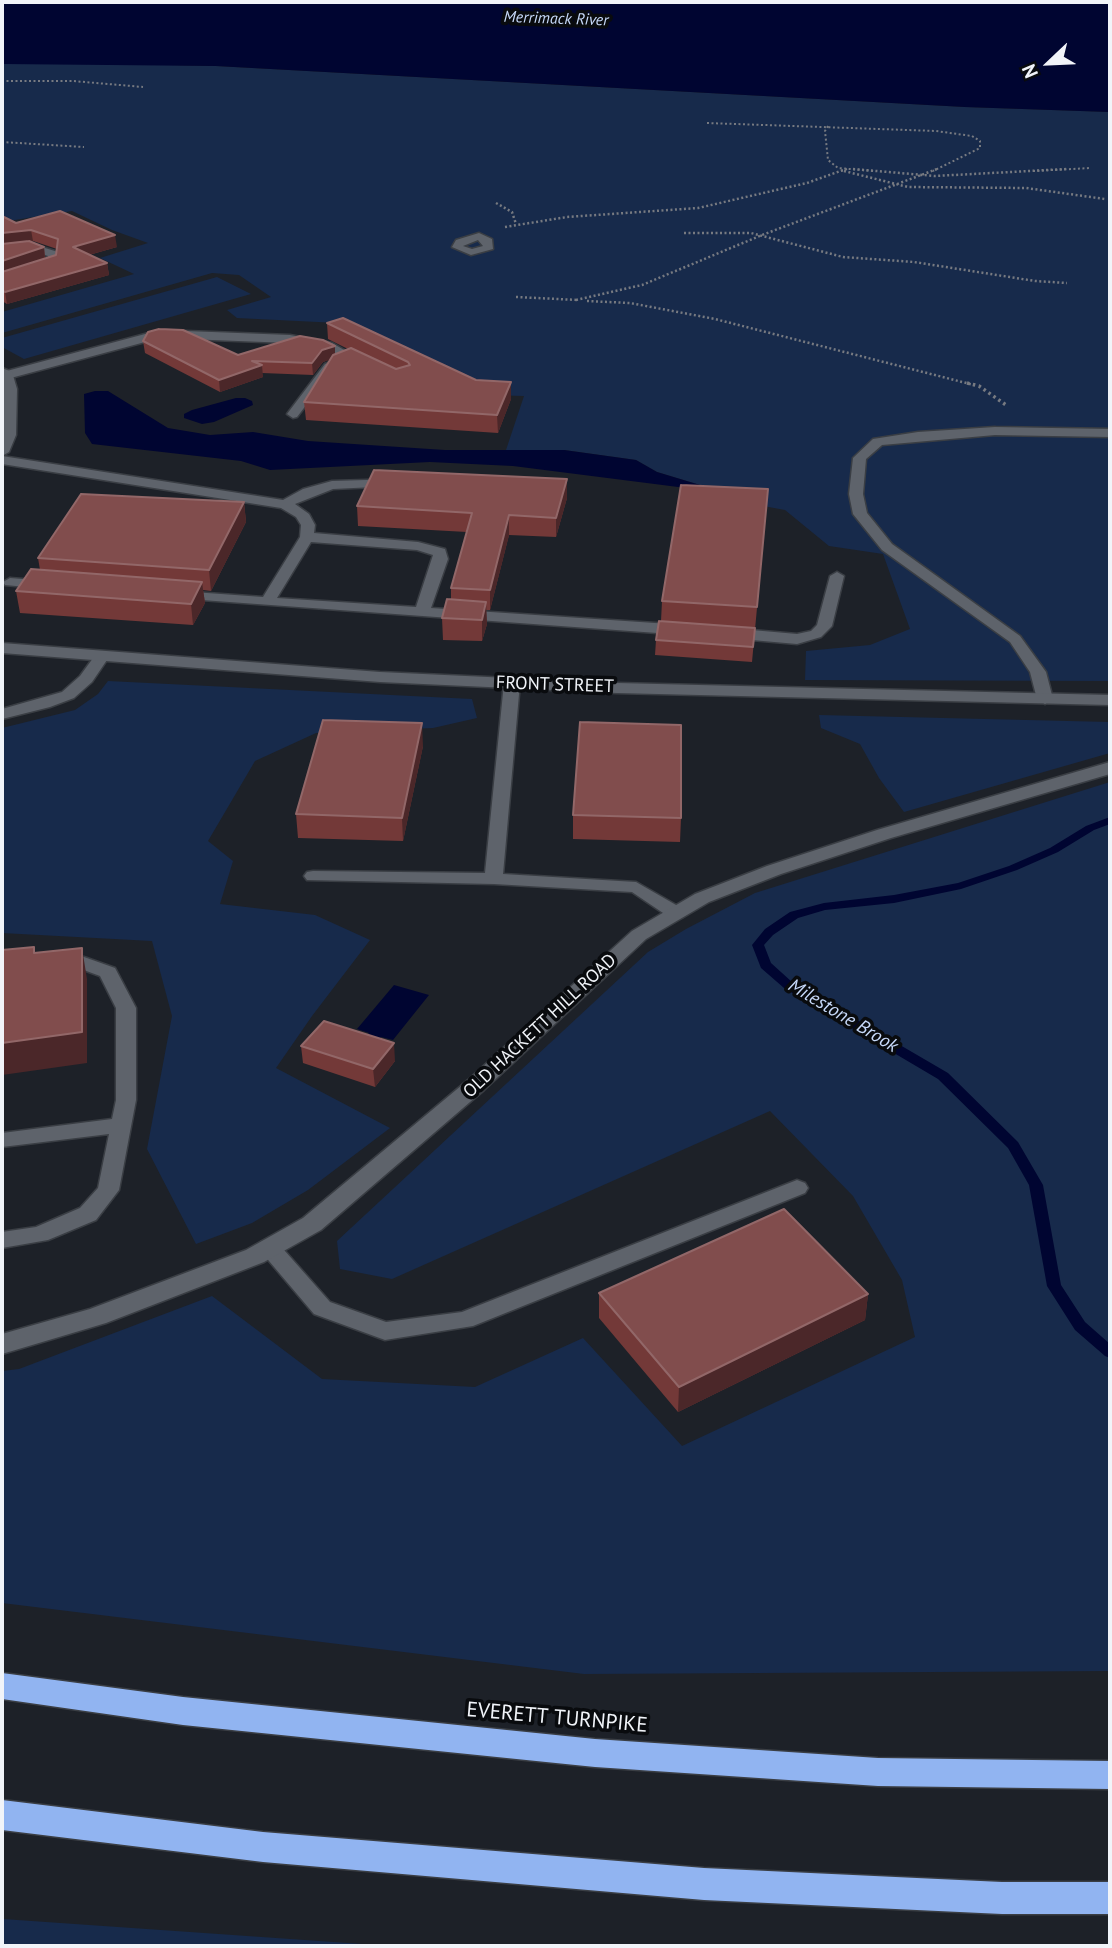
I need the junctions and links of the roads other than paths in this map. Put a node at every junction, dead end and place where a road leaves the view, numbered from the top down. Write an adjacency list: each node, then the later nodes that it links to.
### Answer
1 (2, 251): 2 (lane)
2 (2, 279)
3 (352, 358): 4 (lane); 5 (lane); 6 (lane)
4 (364, 364)
5 (4, 374): 8 (street)
6 (293, 414)
7 (1110, 433): 22 (lane)
8 (2, 452)
9 (2, 460): 11 (lane)
10 (405, 483): 11 (lane)
11 (285, 505): 12 (lane)
12 (307, 537): 17 (lane); 18 (lane)
13 (837, 576): 18 (lane)
14 (10, 582): 15 (lane)
15 (64, 587)
16 (159, 594): 17 (lane)
17 (267, 602): 18 (lane)
18 (422, 612)
19 (2, 648): 20 (street, FRONT STREET)
20 (101, 657): 21 (street, FRONT STREET); 24 (lane)
21 (512, 683): 22 (street, FRONT STREET); 27 (lane)
22 (1045, 699): 23 (street, FRONT STREET)
23 (1110, 700)
24 (2, 714)
25 (1110, 768): 28 (street, OLD HACKETT HILL ROAD)
26 (313, 876): 27 (lane)
27 (494, 879): 28 (lane)
28 (676, 914): 34 (street, OLD HACKETT HILL ROAD)
29 (60, 962): 30 (lane)
30 (121, 1125): 31 (lane); 33 (lane)
31 (2, 1140)
32 (797, 1188): 34 (lane)
33 (2, 1240)
34 (269, 1248): 35 (street, OLD HACKETT HILL ROAD)
35 (2, 1345)
36 (2, 1686): 37 (highway, EVERETT TURNPIKE)
37 (1110, 1775)
38 (2, 1815): 39 (highway)
39 (1110, 1898)

